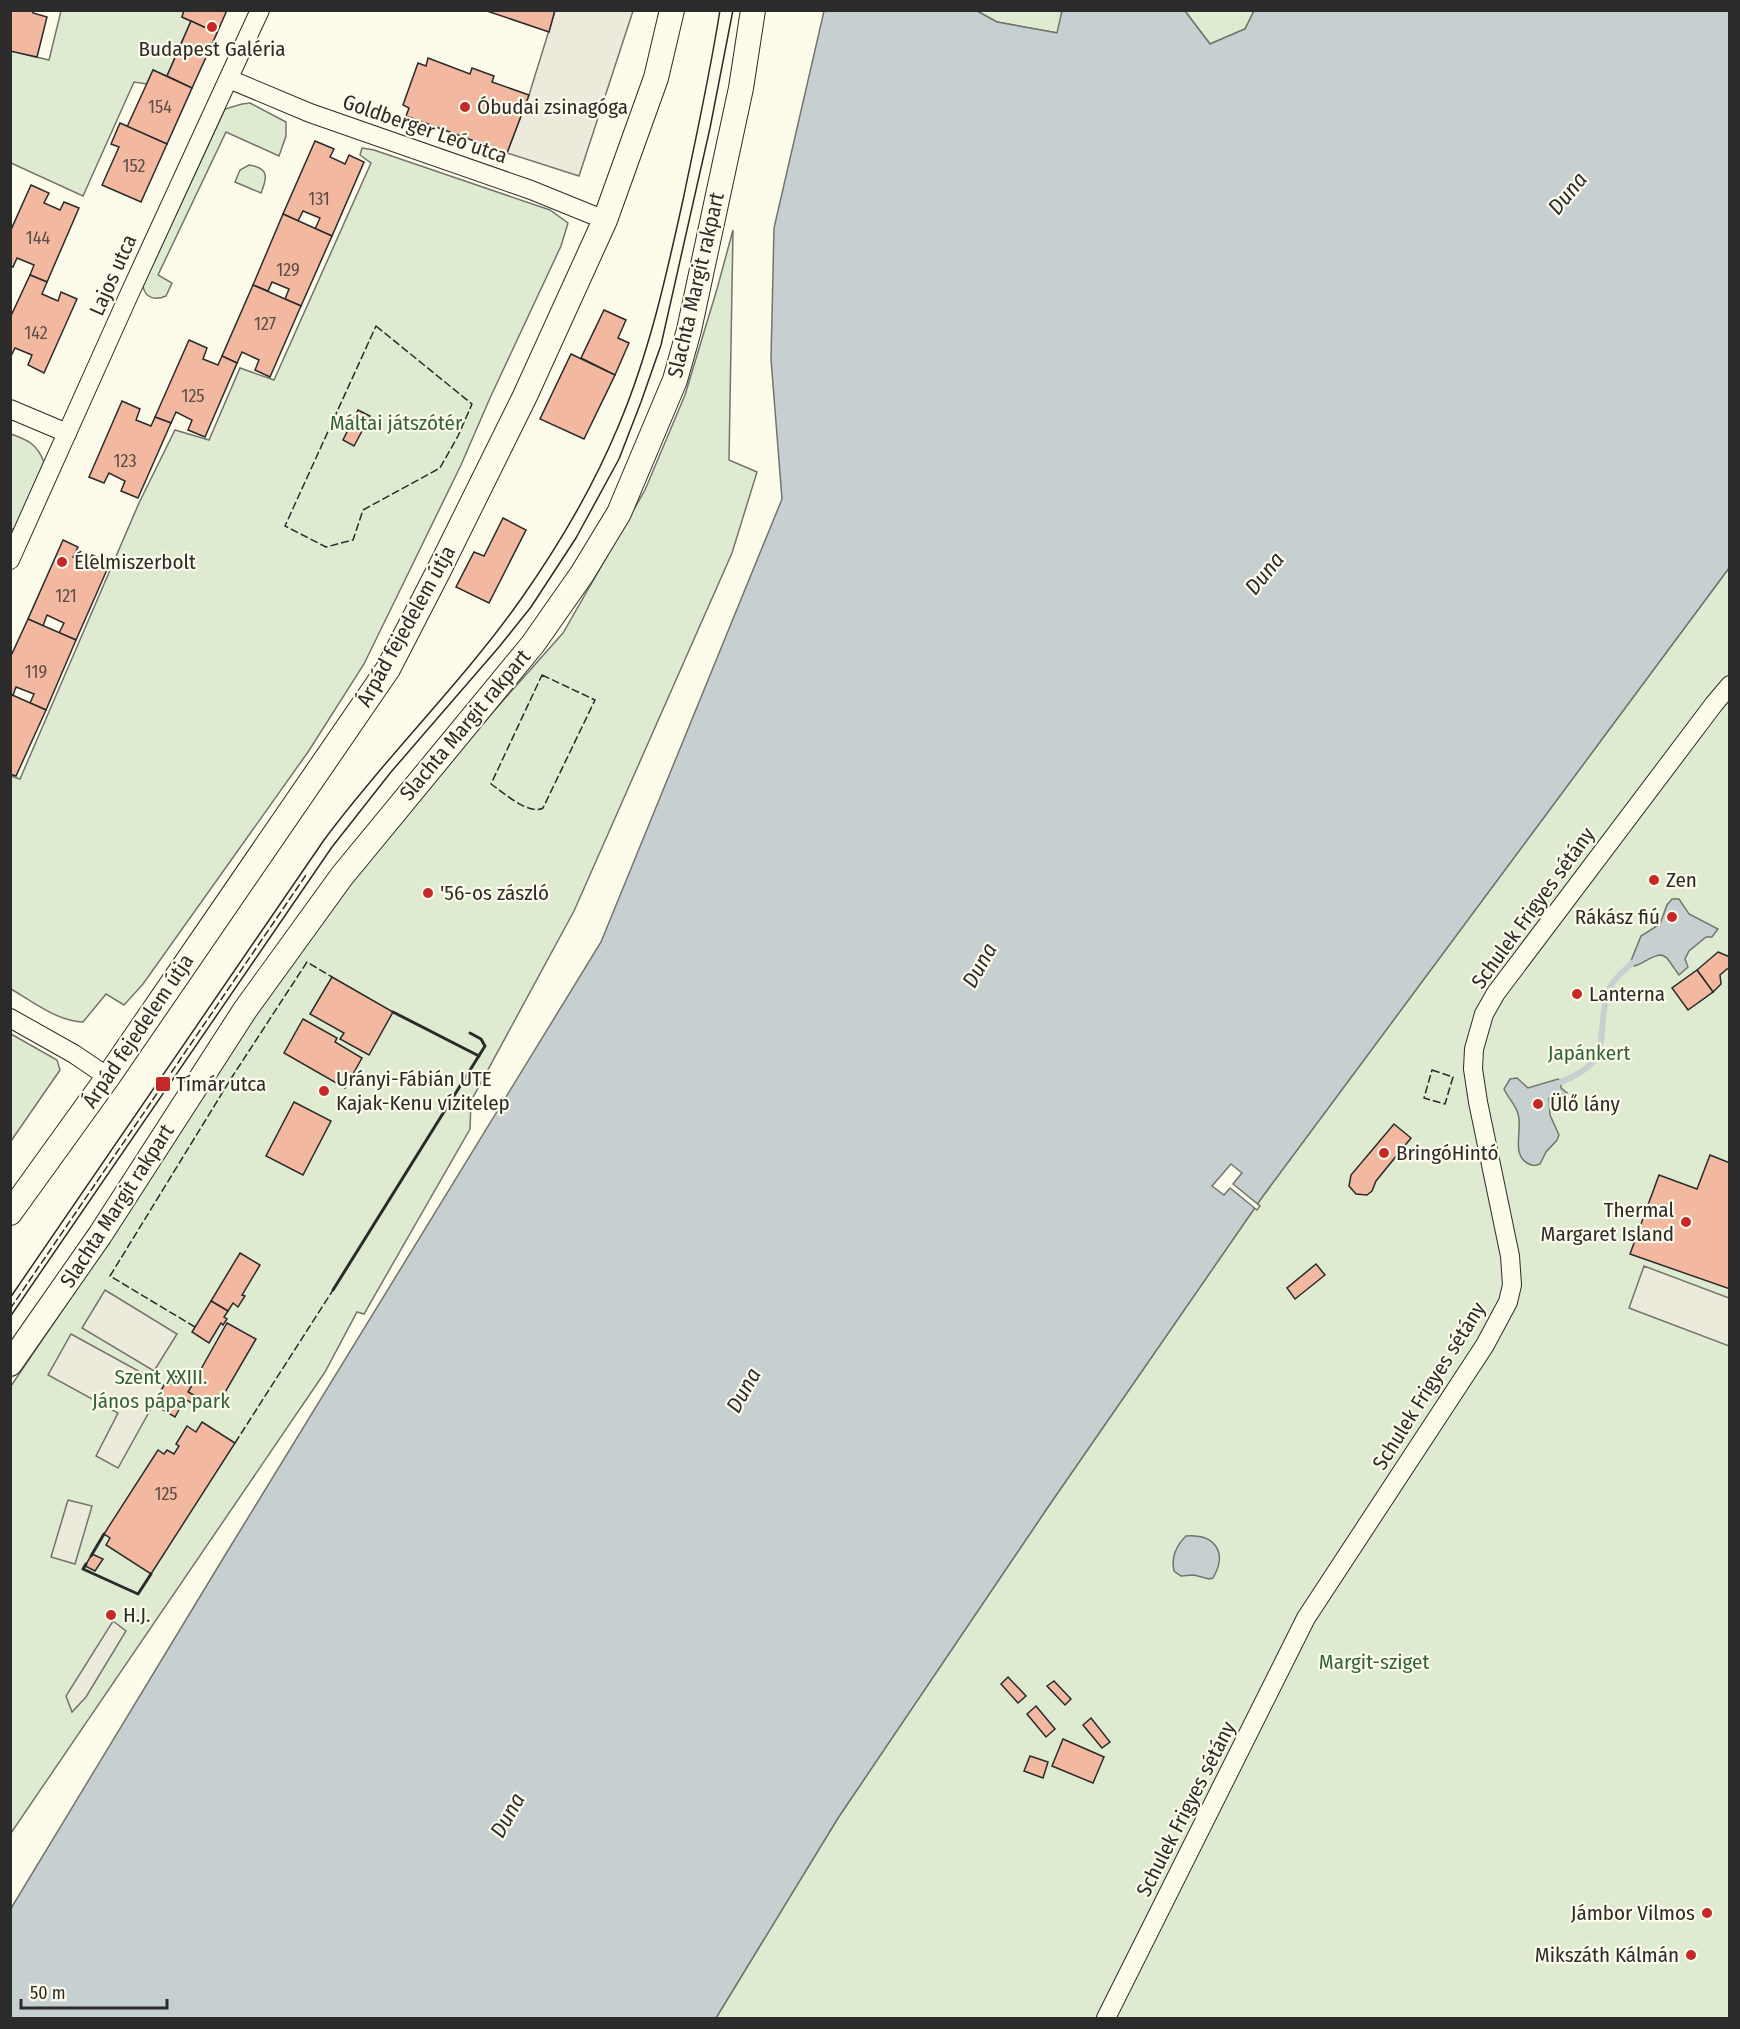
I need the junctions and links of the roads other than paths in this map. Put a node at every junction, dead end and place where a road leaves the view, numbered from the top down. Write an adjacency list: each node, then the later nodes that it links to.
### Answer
1 (260, 10): 4 (street, Lajos utca)
2 (672, 10): 5 (main road, Árpád fejedelem útja)
3 (753, 10): 13 (main road, Slachta Margit rakpart)
4 (230, 79): 5 (street, Goldberger Leó utca); 7 (street, Lajos utca)
5 (605, 220): 11 (main road, Árpád fejedelem útja)
6 (10, 410): 7 (street)
7 (67, 433): 8 (street, Lajos utca)
8 (10, 560)
9 (1730, 686): 14 (street, Schulek Frigyes sétány)
10 (10, 1018): 11 (street)
11 (108, 1077): 12 (main road, Árpád fejedelem útja)
12 (10, 1213)
13 (10, 1364)
14 (1106, 2019)

